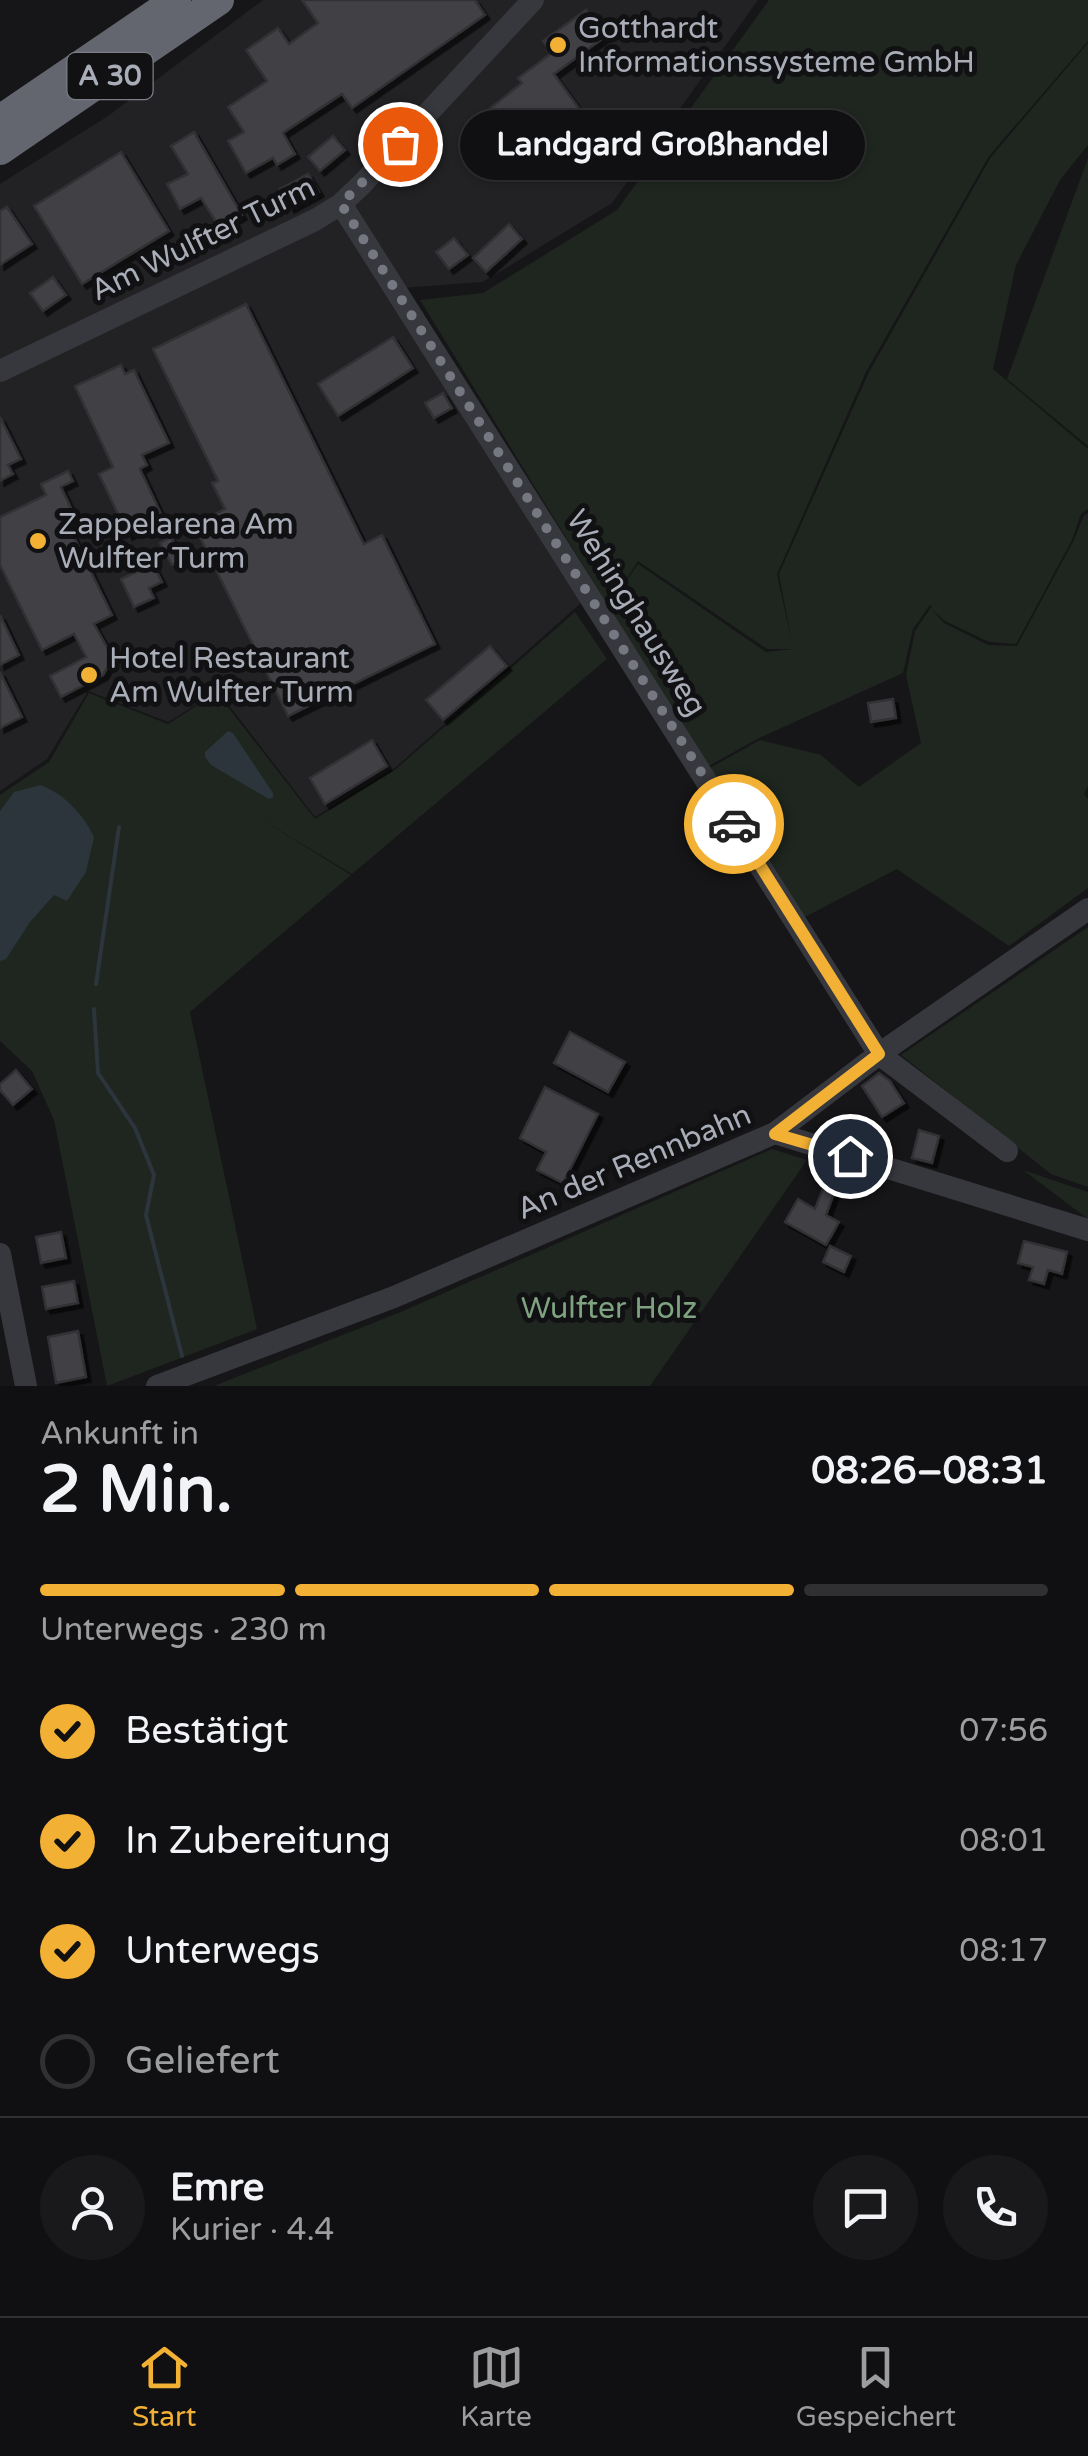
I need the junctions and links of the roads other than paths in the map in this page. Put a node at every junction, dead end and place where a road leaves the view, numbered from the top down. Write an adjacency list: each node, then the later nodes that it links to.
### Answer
1 (176, 0): 4 (highway, A 30)
2 (220, 0): 7 (highway, A 30)
3 (533, 0): 8 (street, Am Wulfter Turm)
4 (80, 67): 5 (highway); 6 (highway, A 30)
5 (0, 99)
6 (0, 120)
7 (0, 150)
8 (341, 204): 9 (street, Am Wulfter Turm); 11 (street, Wehinghausweg)
9 (0, 371)
10 (1088, 909): 11 (street, An der Rennbahn)
11 (879, 1054): 12 (street, An der Rennbahn); 13 (street)
12 (775, 1134): 14 (street); 18 (street, An der Rennbahn)
13 (1006, 1151)
14 (1088, 1230)
15 (0, 1254): 16 (street)
16 (3, 1283): 17 (street)
17 (26, 1386)
18 (157, 1386)

